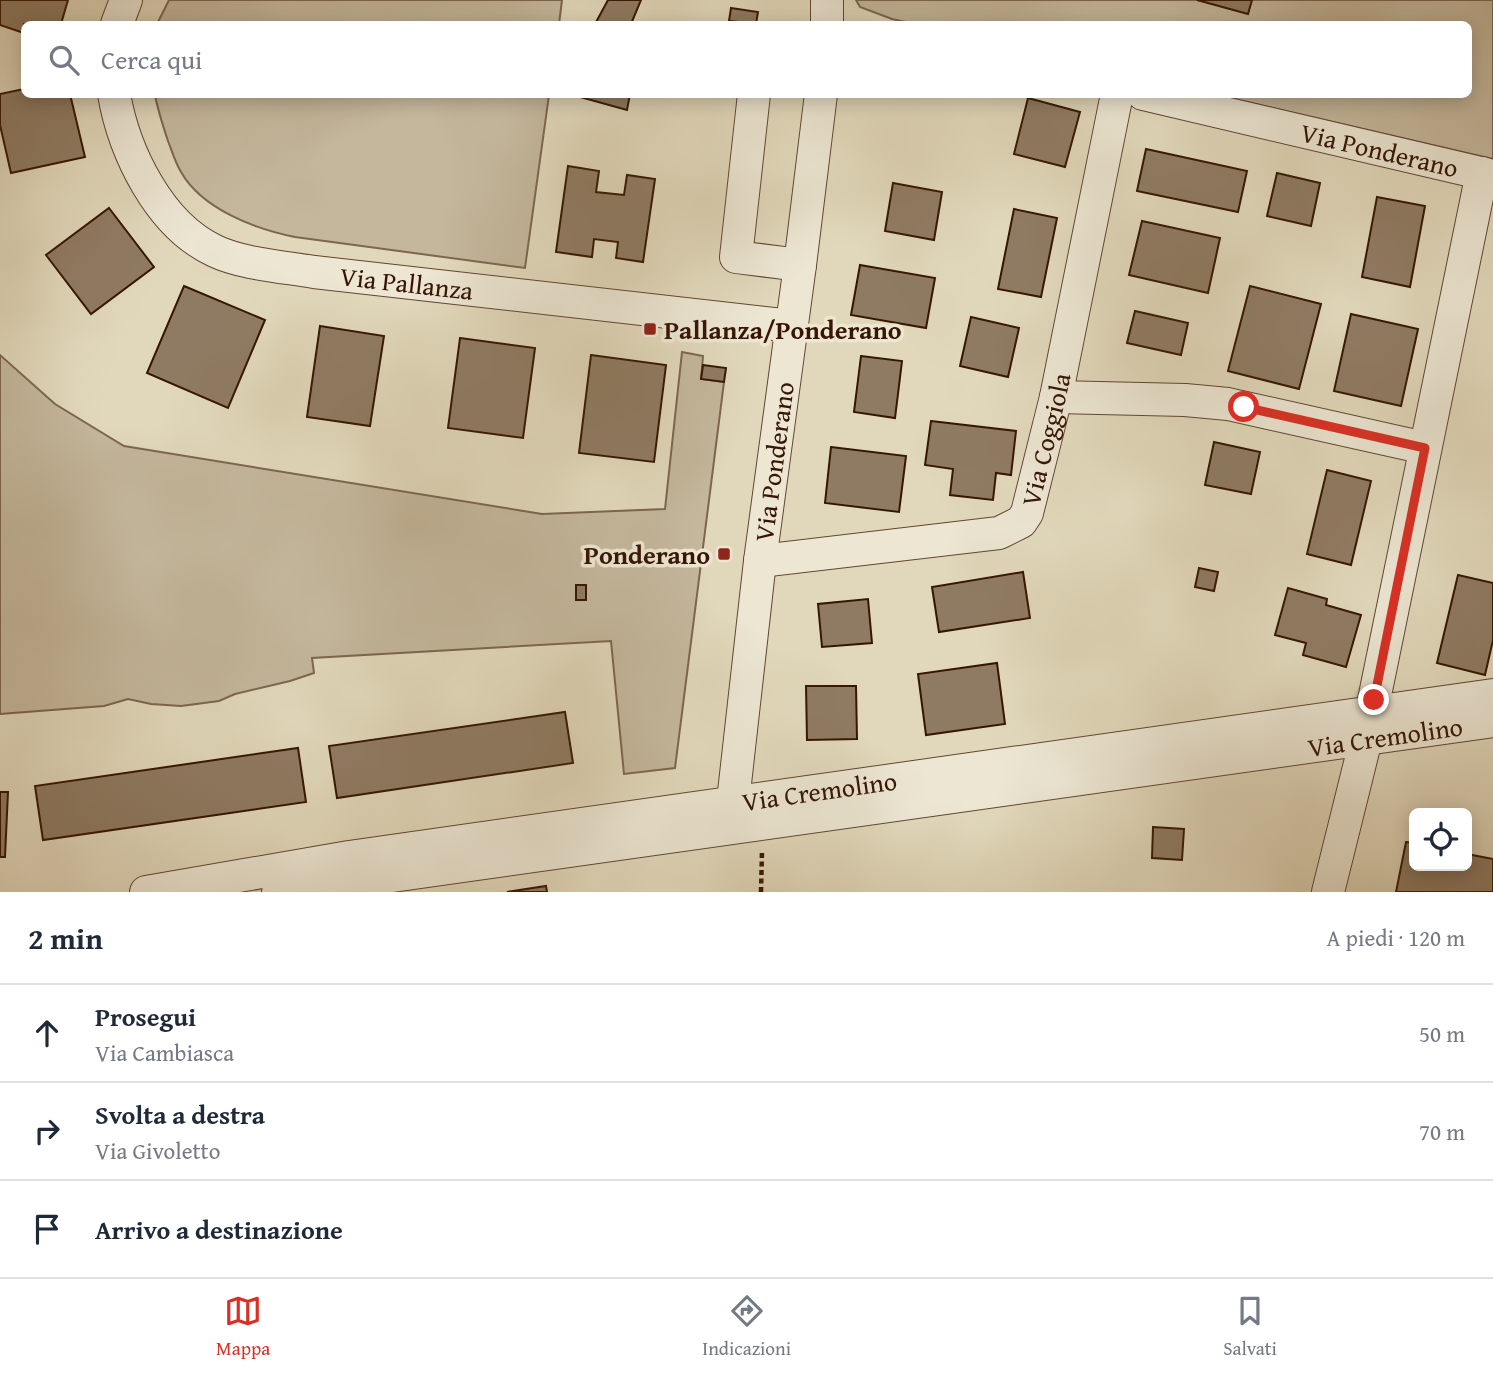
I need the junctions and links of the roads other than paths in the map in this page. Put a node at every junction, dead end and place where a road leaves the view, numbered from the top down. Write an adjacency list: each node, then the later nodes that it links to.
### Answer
1 (126, 0): 2 (street)
2 (117, 21)
3 (115, 98): 10 (street, Via Pallanza)
4 (754, 98): 9 (street)
5 (821, 98): 9 (street, Via Ponderano)
6 (1116, 98): 11 (street, Via Coggiola)
7 (1160, 98): 8 (street, Via Ponderano)
8 (1488, 174): 12 (street)
9 (800, 265): 10 (street, Via Ponderano)
10 (792, 326): 13 (street, Via Ponderano)
11 (1056, 397): 12 (street); 13 (street, Via Coggiola)
12 (1425, 448): 16 (street)
13 (760, 561): 17 (street, Via Ponderano)
14 (1493, 695): 16 (street, Via Cremolino)
15 (1493, 721): 16 (street, Via Cremolino)
16 (1369, 726): 17 (street, Via Cremolino); 17 (street, Via Cremolino); 20 (street)
17 (732, 815): 18 (street, Via Cremolino); 19 (street, Via Cremolino)
18 (146, 892)
19 (278, 892)
20 (1328, 892)

